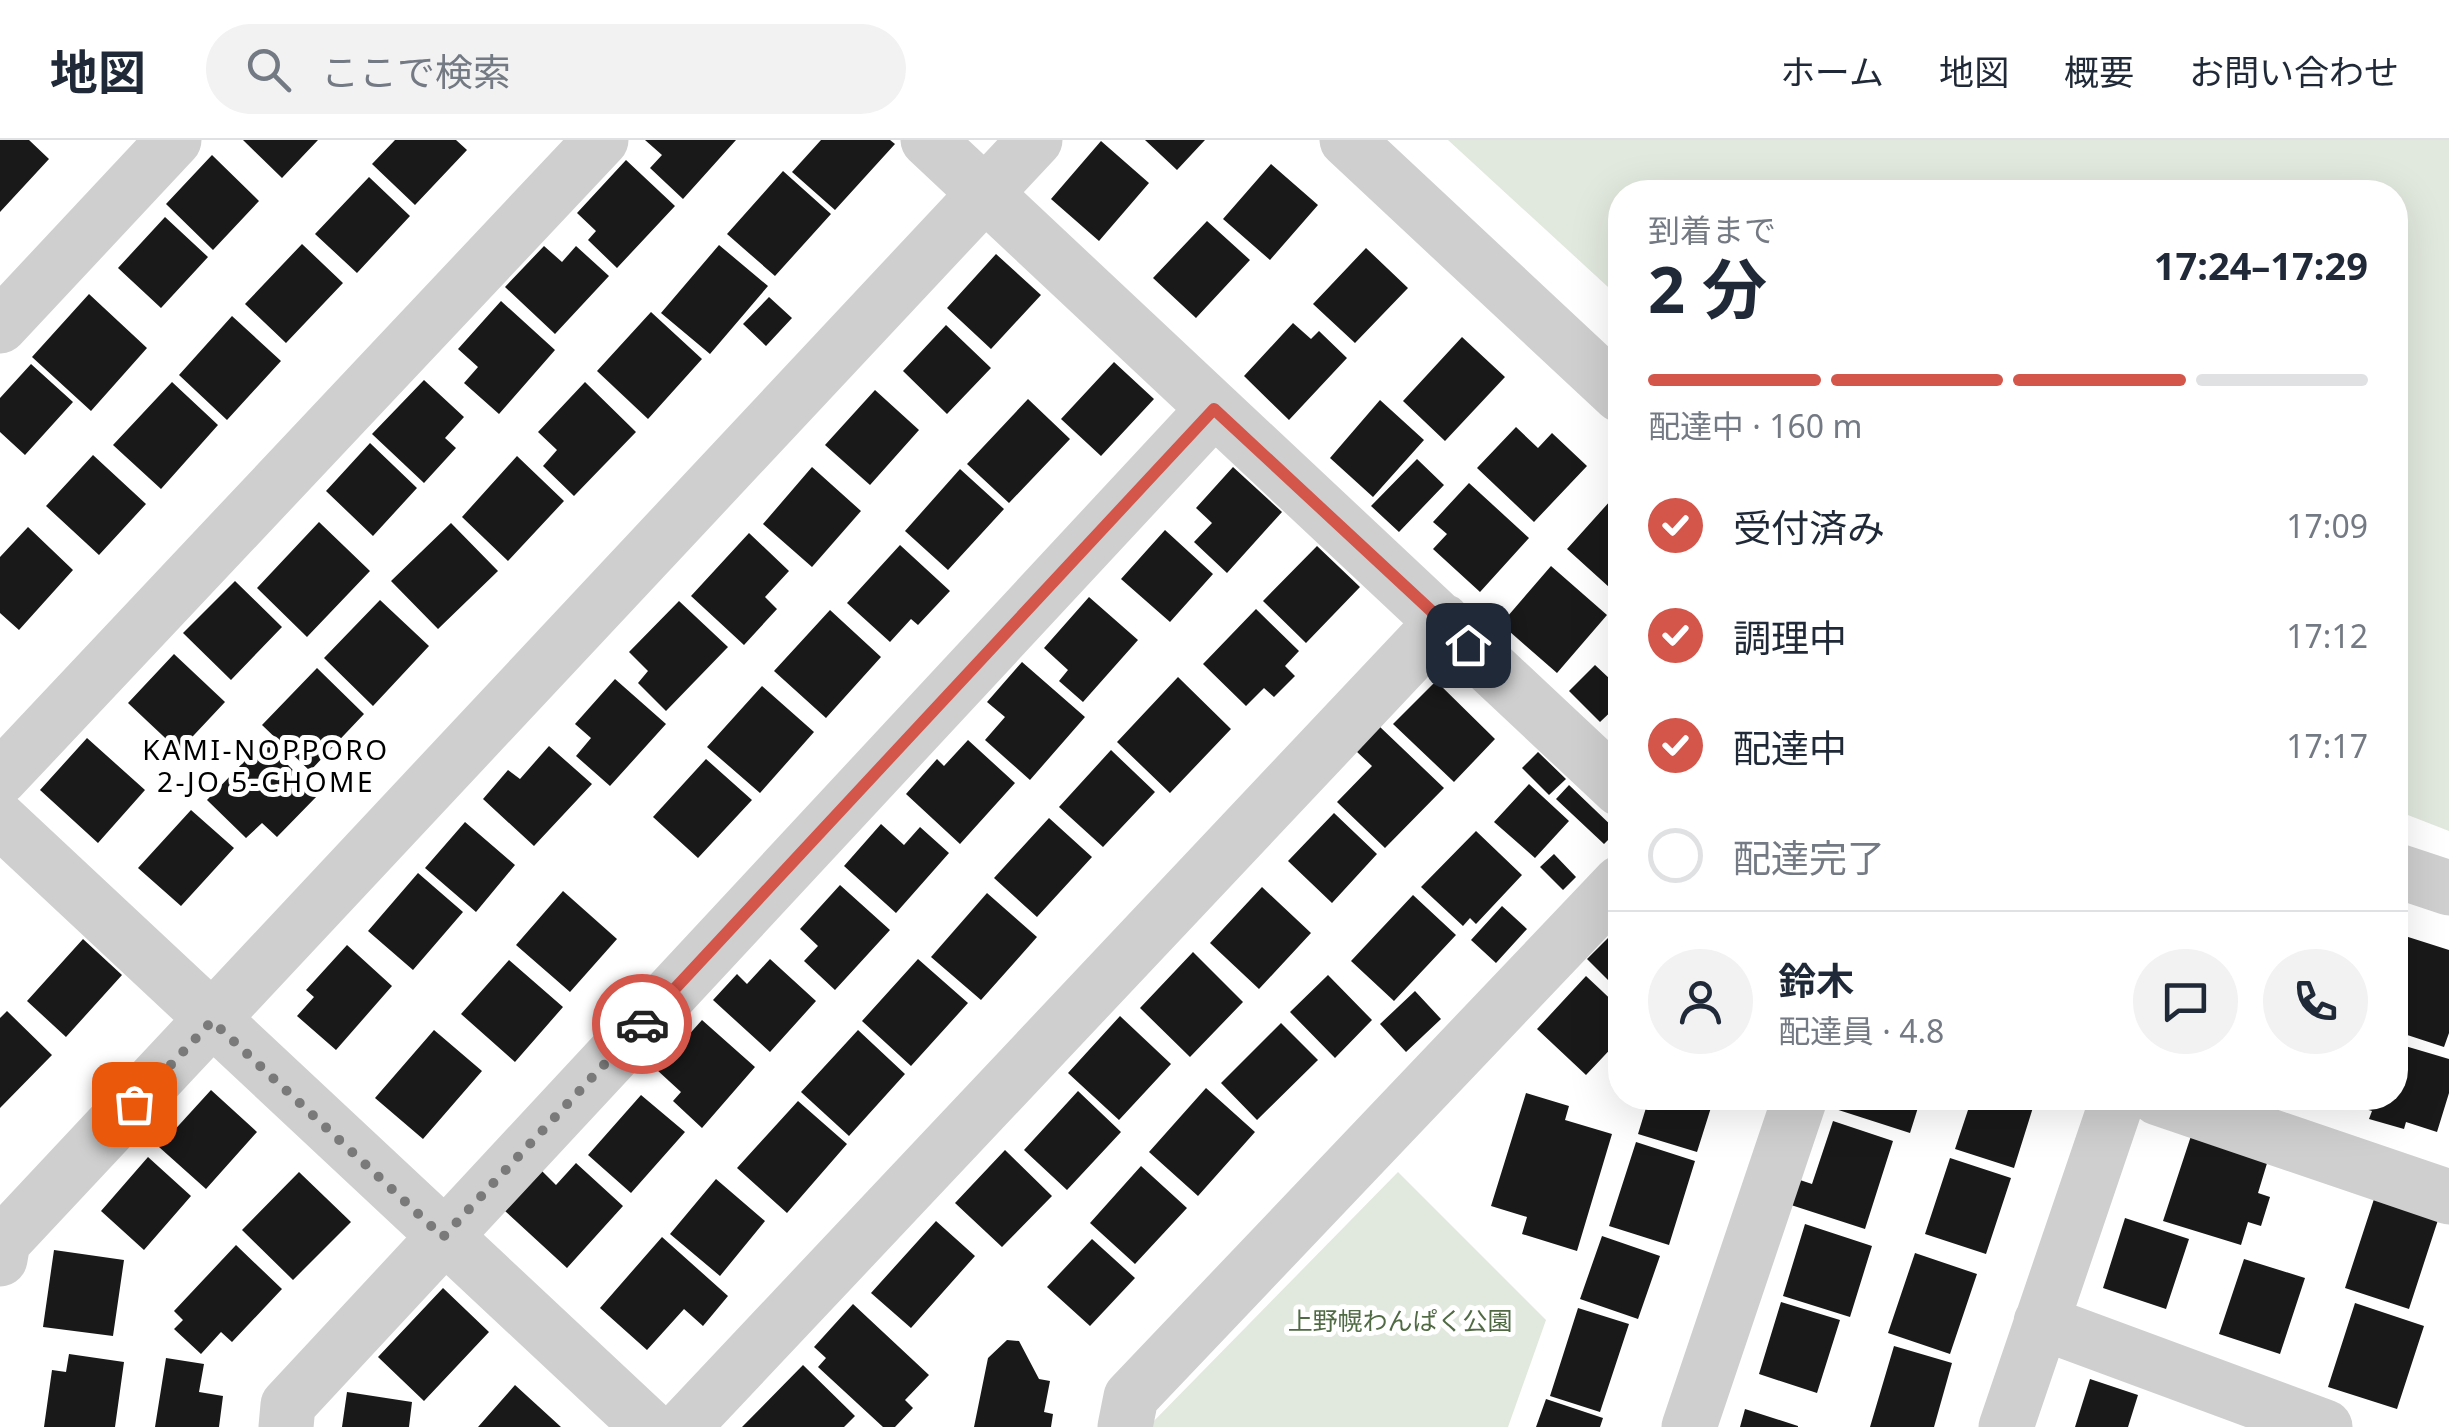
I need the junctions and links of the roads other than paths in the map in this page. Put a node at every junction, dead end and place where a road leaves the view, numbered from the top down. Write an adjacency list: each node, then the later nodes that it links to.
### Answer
1 (174, 140): 7 (street)
2 (601, 140): 11 (street)
3 (928, 140): 6 (street)
4 (1035, 140): 6 (street)
5 (1347, 140): 8 (street)
6 (985, 194): 9 (street); 17 (street)
7 (0, 326)
8 (1608, 384)
9 (1214, 409): 10 (street); 22 (street)
10 (1443, 621): 12 (street); 27 (street)
11 (0, 778)
12 (1608, 778)
13 (0, 820): 17 (street)
14 (2408, 874): 15 (street)
15 (2449, 888)
16 (1608, 896): 28 (street)
17 (212, 1021): 22 (street); 23 (street)
18 (1796, 1110): 29 (street)
19 (2114, 1110): 24 (street)
20 (2193, 1110): 21 (street)
21 (2449, 1197)
22 (443, 1237): 25 (street); 26 (street)
23 (0, 1259)
24 (2040, 1322): 30 (street); 31 (street)
25 (286, 1427)
26 (649, 1427)
27 (683, 1427)
28 (1125, 1427)
29 (1689, 1427)
30 (2006, 1427)
31 (2326, 1427)

